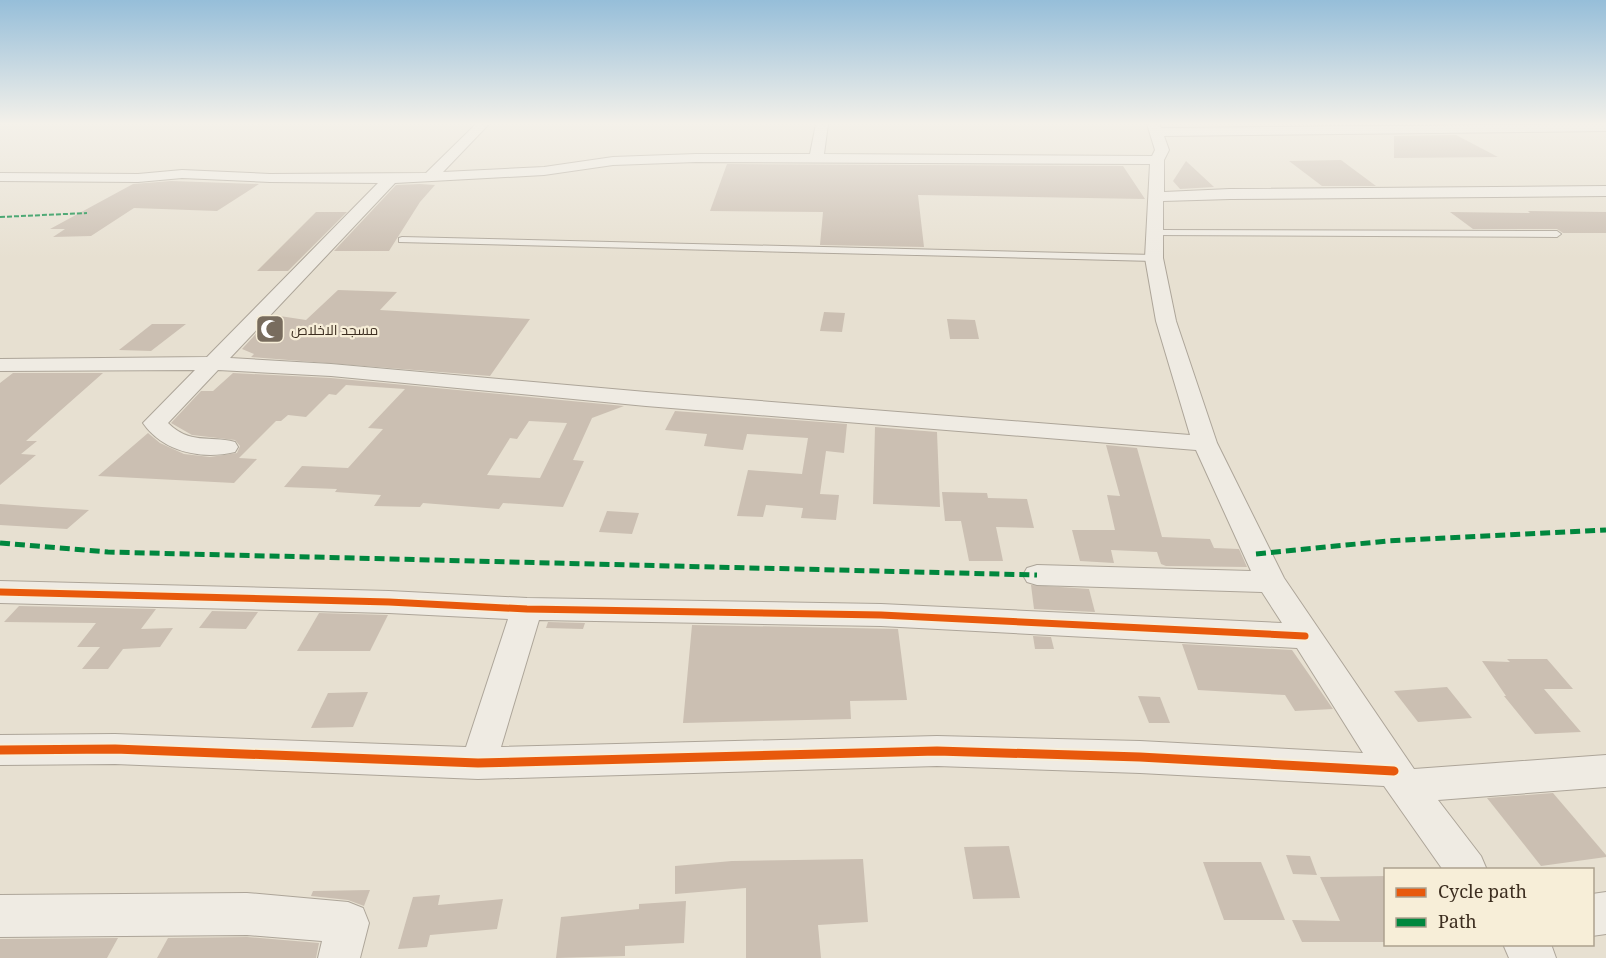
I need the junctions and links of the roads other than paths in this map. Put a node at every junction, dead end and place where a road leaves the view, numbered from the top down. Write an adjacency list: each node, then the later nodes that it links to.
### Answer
1 (438, 169): 5 (street)
2 (560, 169): 5 (street)
3 (1157, 169): 8 (street)
4 (0, 177): 6 (street)
5 (430, 177): 6 (street)
6 (391, 179): 12 (street)
7 (1606, 191): 8 (street)
8 (1157, 197): 11 (street)
9 (1557, 234): 11 (lane)
10 (402, 240): 11 (lane)
11 (1155, 245): 14 (street)
12 (213, 363): 13 (street); 14 (street); 15 (street)
13 (0, 365)
14 (1205, 443): 17 (street)
15 (226, 447)
16 (1037, 575): 17 (street)
17 (1271, 582): 20 (street)
18 (0, 592): 19 (street)
19 (526, 609): 20 (street); 22 (street)
20 (1305, 636): 24 (street)
21 (0, 750): 22 (street)
22 (478, 763): 24 (street)
23 (1606, 771): 24 (street)
24 (1400, 778): 25 (street)
25 (1466, 868)
26 (0, 916): 28 (street)
27 (1525, 946): 29 (street)
28 (339, 958)
29 (1535, 958)

